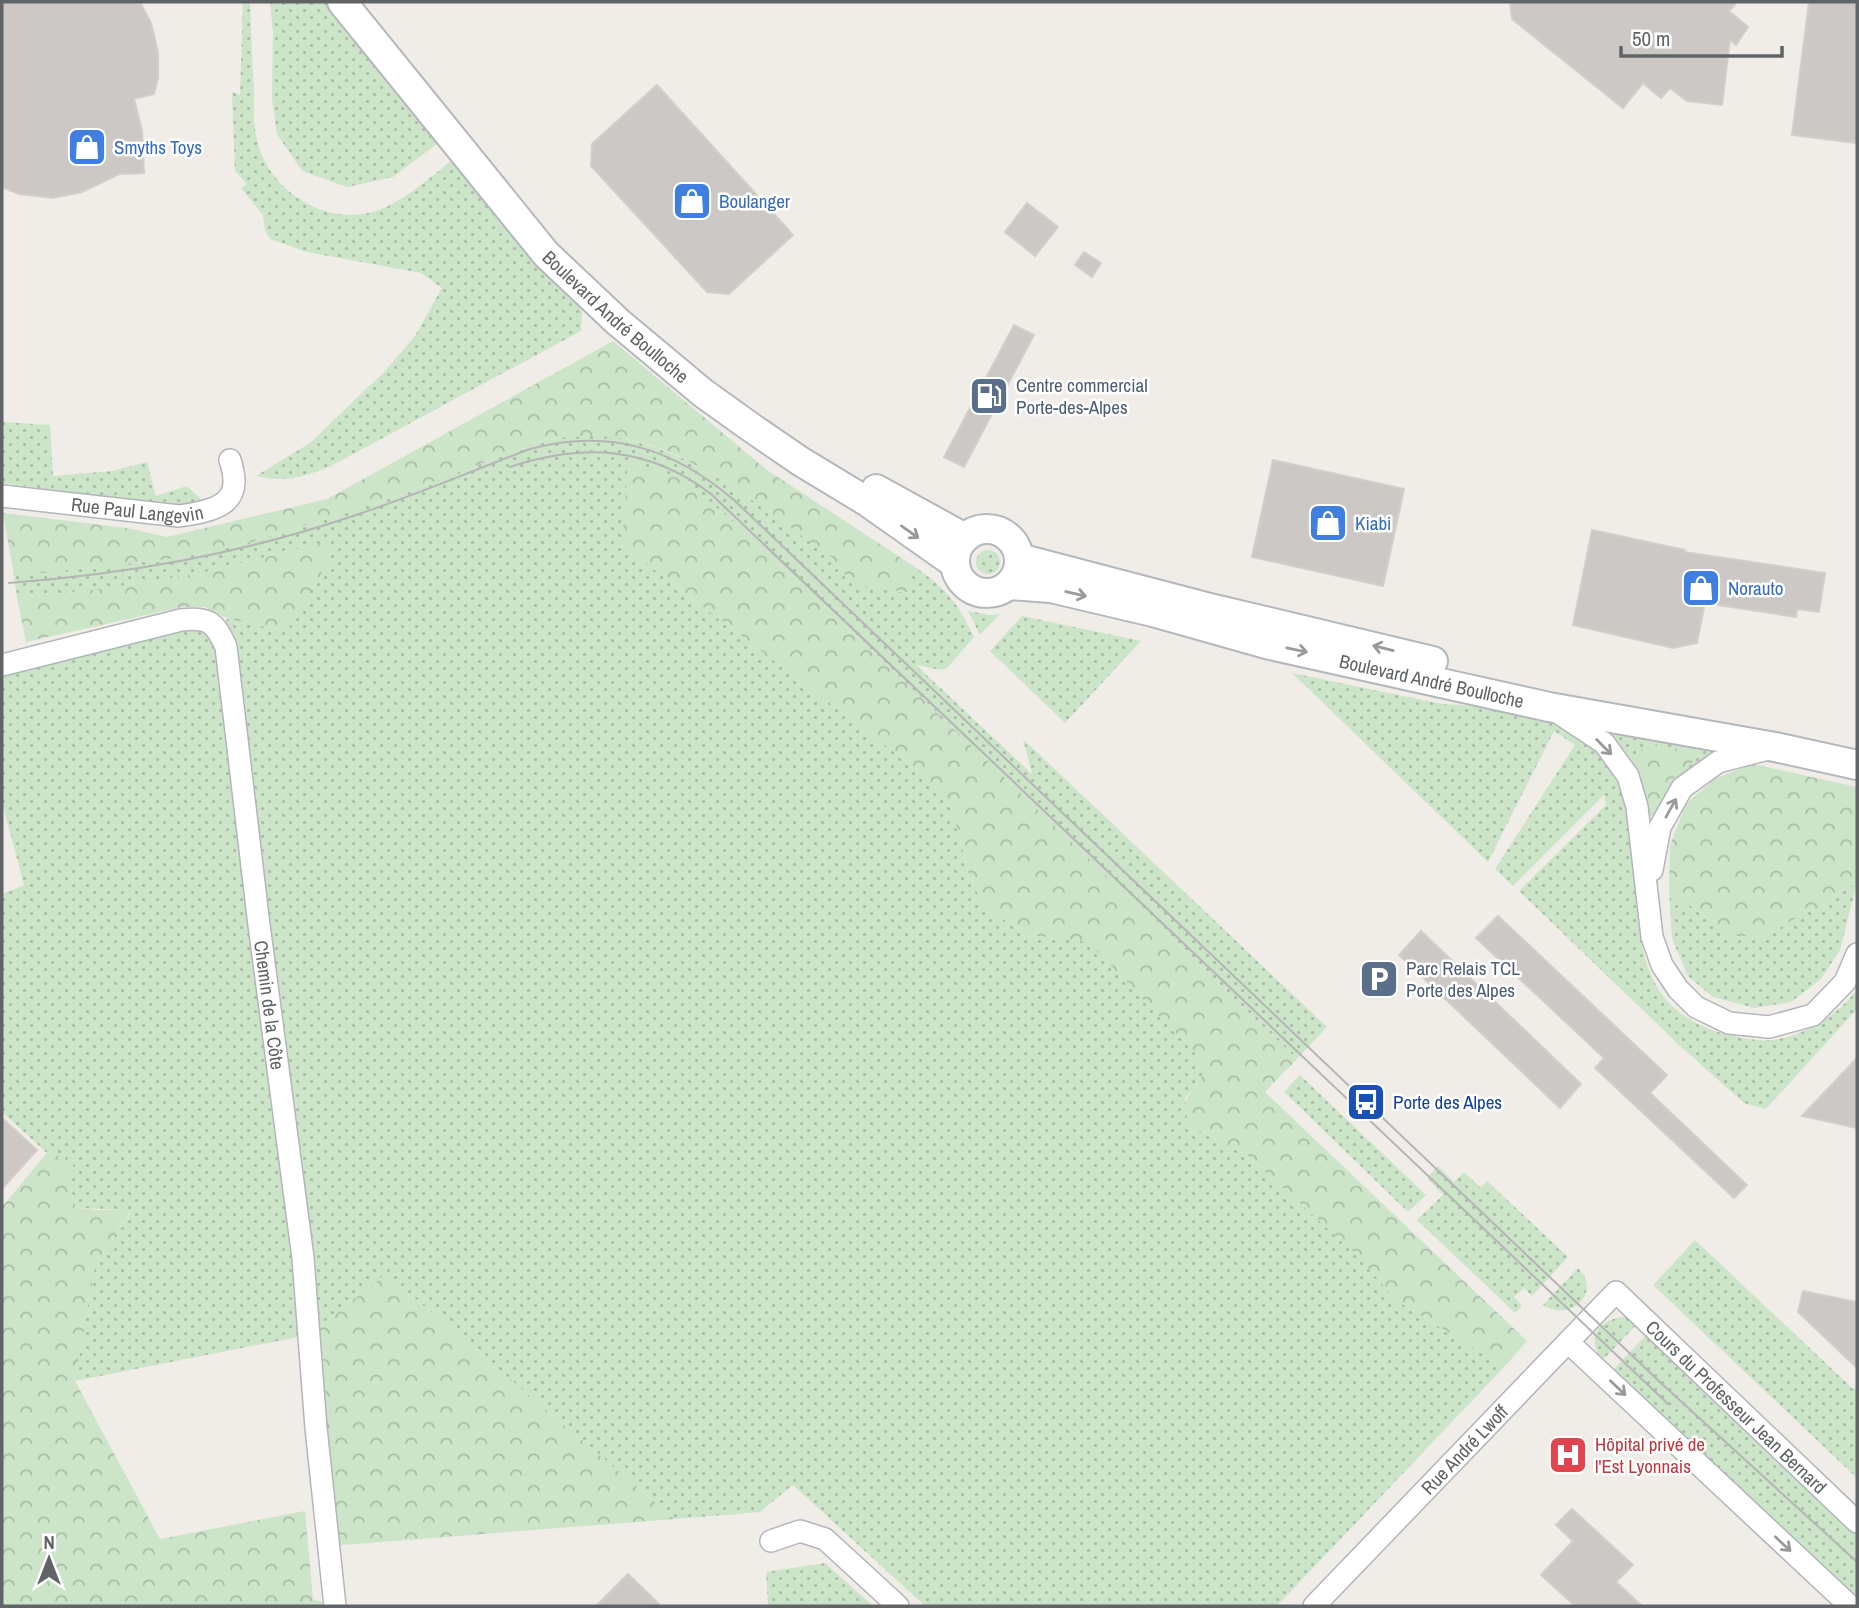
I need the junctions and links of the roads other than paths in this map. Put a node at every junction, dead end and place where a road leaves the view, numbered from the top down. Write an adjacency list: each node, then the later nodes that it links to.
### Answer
1 (342, 2): 3 (main road, Boulevard André Boulloche)
2 (365, 2): 3 (main road, Boulevard André Boulloche)
3 (447, 122): 6 (main road, Boulevard André Boulloche)
4 (230, 460): 5 (street, Rue Paul Langevin)
5 (2, 496)
6 (960, 551): 7 (main road); 8 (main road, Boulevard André Boulloche)
7 (1019, 558): 8 (main road); 12 (main road, Boulevard André Boulloche, one-way to 7)
8 (1009, 585): 10 (main road, Boulevard André Boulloche, one-way to 10)
9 (2, 665): 20 (street, Chemin de la Côte)
10 (1549, 707): 11 (main road, Boulevard André Boulloche); 14 (street, one-way to 14)
11 (1775, 747): 13 (main road, Boulevard André Boulloche); 14 (street, one-way to 11)
12 (1857, 747)
13 (1857, 765)
14 (1648, 896): 15 (street)
15 (1857, 954)
16 (1616, 1292): 17 (street, Rue André Lwoff); 18 (street, Cours du Professeur Jean Bernard)
17 (1568, 1342): 22 (street, Rue André Lwoff); 23 (street, one-way to 23)
18 (1857, 1522)
19 (771, 1541): 21 (street)
20 (335, 1606)
21 (898, 1606)
22 (1314, 1606)
23 (1850, 1606)

